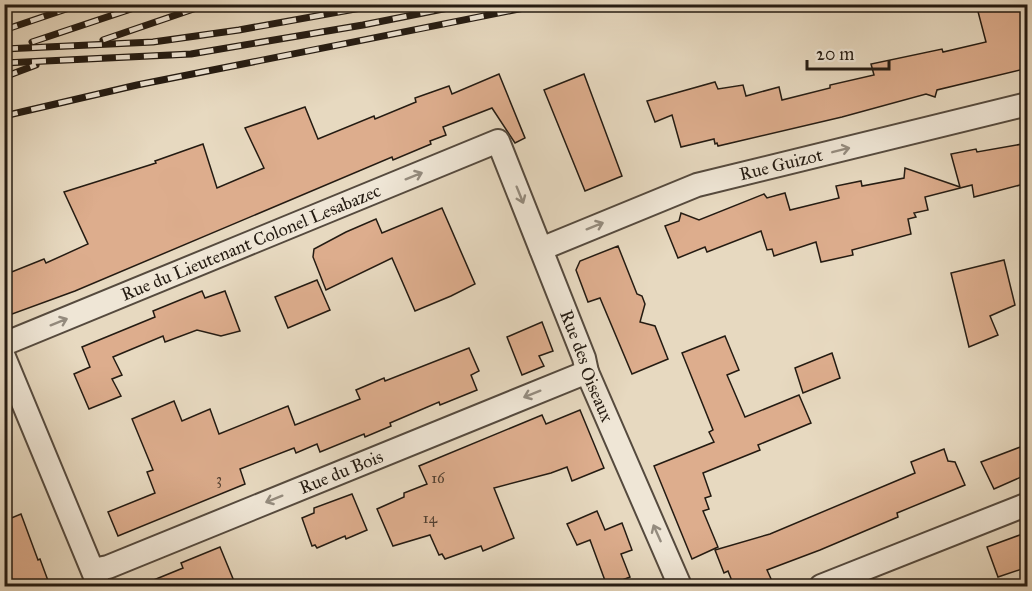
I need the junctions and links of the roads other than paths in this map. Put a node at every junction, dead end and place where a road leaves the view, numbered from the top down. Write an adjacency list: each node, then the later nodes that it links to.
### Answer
1 (1028, 104): 3 (street, Rue Guizot, one-way to 1)
2 (498, 141): 3 (street, Rue des Oiseaux, one-way to 3); 4 (street, Rue du Lieutenant Colonel Lesabazec, one-way to 2)
3 (541, 249): 6 (street, Rue des Oiseaux)
4 (4, 344)
5 (4, 357): 8 (street)
6 (587, 372): 8 (street, Rue du Bois, one-way to 8); 9 (street, Rue des Oiseaux, one-way to 6)
7 (1028, 504): 10 (street)
8 (96, 578)
9 (680, 586)
10 (821, 586)

